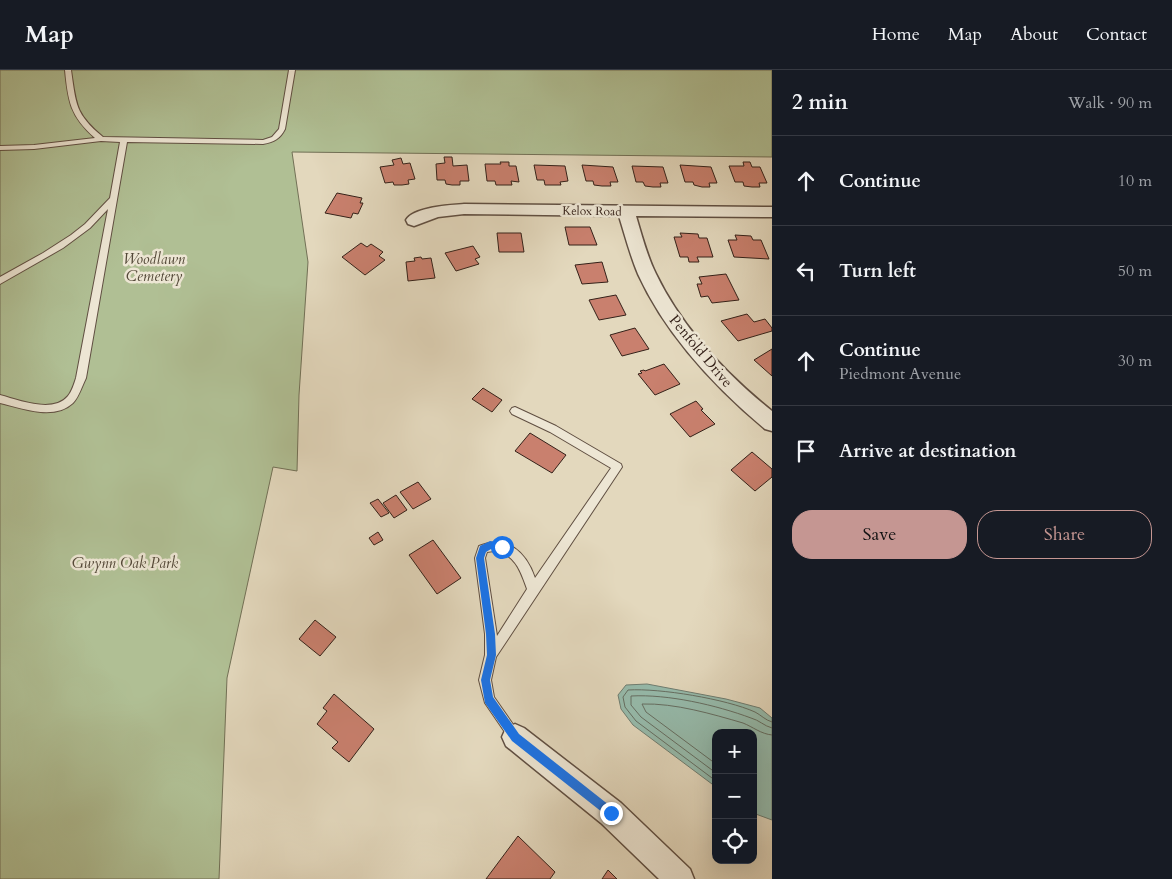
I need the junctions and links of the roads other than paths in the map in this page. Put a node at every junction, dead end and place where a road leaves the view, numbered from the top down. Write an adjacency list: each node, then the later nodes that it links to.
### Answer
1 (68, 70): 3 (lane)
2 (292, 70): 4 (lane)
3 (101, 139): 4 (lane); 5 (lane)
4 (124, 140): 6 (lane)
5 (0, 148)
6 (114, 198): 10 (lane); 11 (lane)
7 (626, 211): 8 (street, Kelox Road); 9 (street, Kelox Road); 13 (street, Penfold Drive)
8 (772, 212)
9 (414, 220)
10 (0, 281)
11 (0, 399)
12 (514, 411): 14 (lane)
13 (772, 423)
14 (533, 590): 15 (lane); 15 (lane)
15 (491, 655): 16 (lane)
16 (516, 737): 17 (street)
17 (680, 879)

